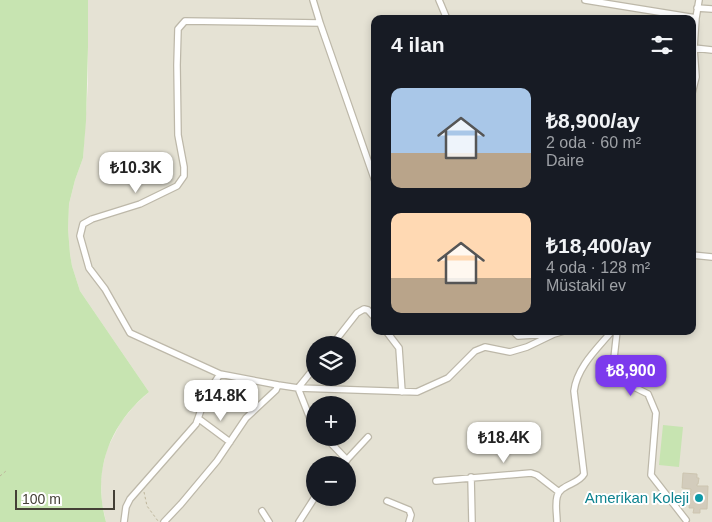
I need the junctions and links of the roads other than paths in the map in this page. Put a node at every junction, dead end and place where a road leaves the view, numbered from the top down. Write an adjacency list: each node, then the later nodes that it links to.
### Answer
1 (313, 0): 10 (street)
2 (439, 0): 7 (street)
3 (585, 0): 8 (street)
4 (699, 0): 5 (street)
5 (697, 8): 6 (street); 9 (street)
6 (712, 10)
7 (445, 15)
8 (678, 15)
9 (696, 18)
10 (320, 23): 13 (street); 24 (street)
11 (696, 48): 12 (street)
12 (712, 50)
13 (371, 170)
14 (696, 255): 15 (street)
15 (712, 257)
16 (371, 313): 23 (street)
17 (389, 335): 28 (street)
18 (517, 335): 19 (street)
19 (536, 335)
20 (552, 335): 28 (street)
21 (609, 335): 38 (street)
22 (617, 335): 42 (street)
23 (339, 336)
24 (220, 374): 26 (street); 30 (street)
25 (306, 378): 27 (street)
26 (278, 385): 27 (street); 32 (street)
27 (298, 388): 28 (street); 29 (street)
28 (402, 392)
29 (306, 408)
30 (199, 418): 32 (street); 43 (street)
31 (368, 437): 35 (street)
32 (230, 442): 44 (street)
33 (334, 446): 34 (street)
34 (343, 456)
35 (351, 456)
36 (471, 478): 37 (street); 38 (street); 48 (street)
37 (436, 481)
38 (559, 492): 49 (street)
39 (387, 501): 47 (street)
40 (309, 506): 46 (street)
41 (262, 510): 45 (street)
42 (686, 520)
43 (124, 522)
44 (164, 522)
45 (269, 522)
46 (299, 522)
47 (409, 522)
48 (472, 522)
49 (557, 522)

